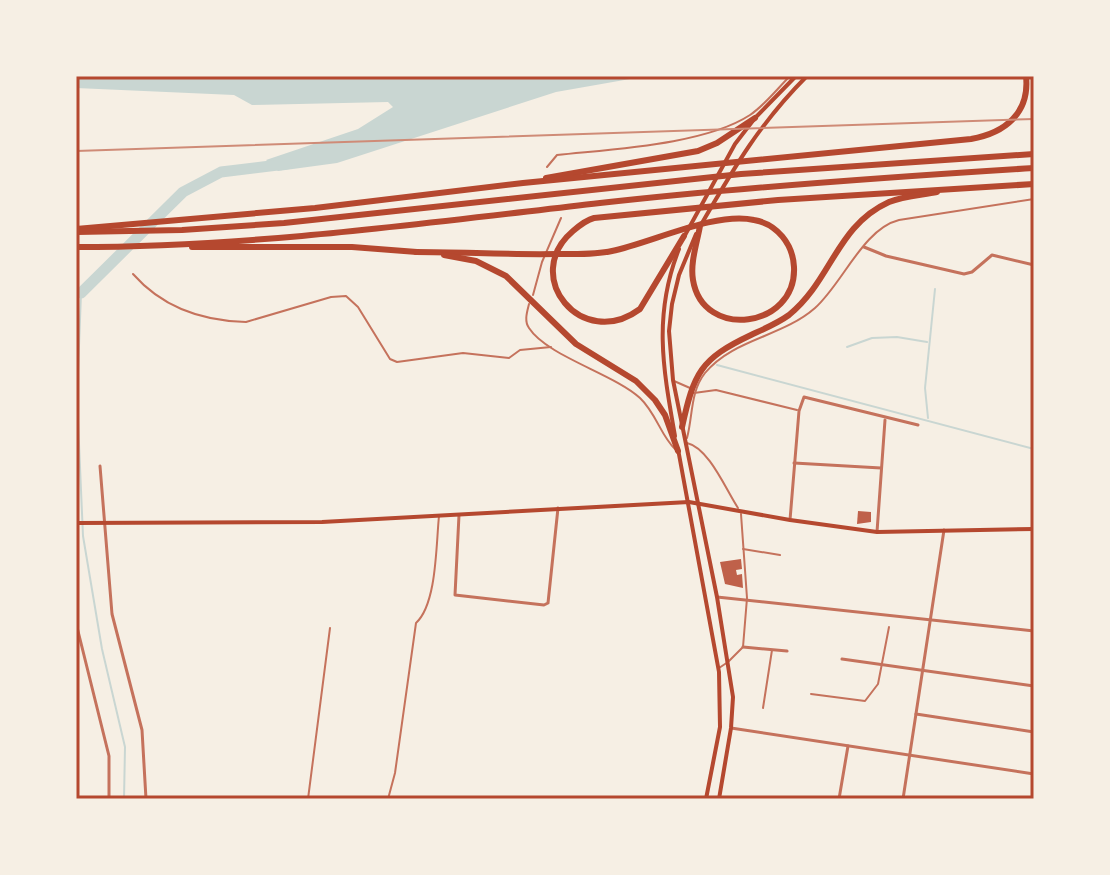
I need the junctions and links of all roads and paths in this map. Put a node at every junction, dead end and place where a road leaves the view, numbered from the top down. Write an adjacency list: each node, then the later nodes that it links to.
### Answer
1 (793, 76): 4 (main road)
2 (807, 76): 14 (main road)
3 (1026, 76): 9 (highway)
4 (781, 89): 5 (main road); 7 (lane)
5 (755, 118): 9 (highway); 16 (main road)
6 (1034, 154): 15 (highway)
7 (547, 167)
8 (1034, 168): 17 (highway)
9 (523, 183): 15 (highway)
10 (1034, 184): 11 (highway)
11 (963, 188): 16 (highway); 27 (highway)
12 (1034, 199): 19 (lane)
13 (561, 218): 23 (lane)
14 (700, 226): 20 (highway); 26 (main road)
15 (76, 230)
16 (684, 236): 33 (main road)
17 (169, 246): 18 (highway); 20 (highway)
18 (76, 247)
19 (864, 247): 21 (street); 27 (lane)
20 (416, 252): 33 (highway)
21 (1034, 265)
22 (133, 274): 25 (lane)
23 (533, 295)
24 (529, 304): 25 (lane)
25 (551, 347): 33 (lane)
26 (673, 380): 27 (lane); 31 (main road)
27 (692, 391): 28 (lane); 31 (highway); 32 (lane)
28 (799, 411): 29 (street); 34 (street)
29 (886, 419): 30 (street); 36 (street)
30 (918, 425)
31 (682, 427): 32 (main road)
32 (686, 443): 38 (main road); 40 (lane)
33 (678, 451): 37 (main road)
34 (794, 463): 36 (street); 43 (street)
35 (100, 466): 44 (street)
36 (881, 468): 48 (street)
37 (689, 502): 38 (main road); 39 (main road); 64 (main road)
38 (698, 504): 40 (main road); 51 (main road)
39 (558, 508): 41 (main road); 41 (street)
40 (741, 512): 43 (main road); 49 (lane)
41 (459, 515): 42 (main road)
42 (439, 516): 44 (main road); 78 (lane)
43 (790, 520): 48 (main road)
44 (103, 522): 45 (main road); 76 (street)
45 (76, 523)
46 (1034, 529): 47 (main road)
47 (944, 530): 48 (main road); 53 (street)
48 (877, 532)
49 (743, 549): 50 (lane); 52 (lane)
50 (780, 555)
51 (717, 597): 52 (street); 62 (main road)
52 (747, 598): 53 (street); 58 (lane)
53 (929, 618): 57 (street); 65 (street)
54 (76, 623): 75 (street)
55 (889, 627): 63 (lane)
56 (330, 628): 77 (lane)
57 (1034, 631)
58 (743, 647): 59 (street); 62 (lane)
59 (772, 650): 60 (street); 68 (lane)
60 (787, 651)
61 (842, 659): 63 (street)
62 (728, 662): 64 (lane); 70 (main road)
63 (882, 664): 65 (street); 67 (lane)
64 (718, 668): 79 (main road)
65 (922, 669): 66 (street); 69 (street)
66 (1034, 686)
67 (811, 694)
68 (763, 708)
69 (916, 714): 71 (street); 73 (street)
70 (731, 728): 72 (street); 80 (main road)
71 (1034, 732)
72 (848, 746): 73 (street); 81 (street)
73 (911, 755): 74 (street); 82 (street)
74 (1034, 774)
75 (109, 799)
76 (146, 799)
77 (308, 799)
78 (388, 799)
79 (706, 799)
80 (719, 799)
81 (839, 799)
82 (903, 799)

